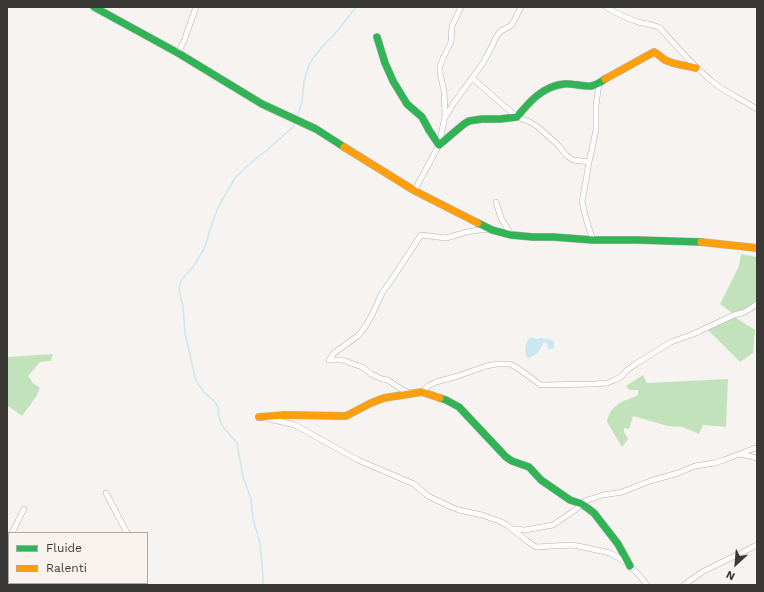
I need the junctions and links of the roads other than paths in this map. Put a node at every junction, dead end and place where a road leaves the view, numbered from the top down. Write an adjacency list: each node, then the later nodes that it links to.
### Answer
1 (94, 7): 7 (street)
2 (196, 7): 7 (street)
3 (461, 7): 12 (street)
4 (521, 7): 9 (street)
5 (606, 7): 8 (street)
6 (377, 37): 14 (street)
7 (178, 53): 16 (street)
8 (696, 68): 10 (street); 11 (street)
9 (472, 78): 12 (street); 13 (street)
10 (599, 83): 13 (street); 15 (street)
11 (757, 108)
12 (445, 116): 14 (street)
13 (517, 117): 14 (street); 15 (street)
14 (438, 144): 16 (street)
15 (589, 162): 20 (street)
16 (415, 191): 18 (street)
17 (496, 202): 19 (street)
18 (492, 230): 19 (street); 24 (street)
19 (511, 235): 20 (street)
20 (593, 240): 21 (street)
21 (757, 248)
22 (757, 304): 23 (street)
23 (422, 392): 24 (street); 30 (street)
24 (410, 393): 25 (street)
25 (259, 417): 32 (street)
26 (757, 448): 27 (street)
27 (738, 454): 28 (street); 30 (street)
28 (757, 458)
29 (106, 493): 34 (street)
30 (582, 504): 32 (street); 36 (street)
31 (24, 509): 33 (street)
32 (513, 529): 36 (street)
33 (12, 532)
34 (126, 532)
35 (757, 545): 38 (street)
36 (630, 566): 37 (street)
37 (647, 585)
38 (684, 585)

